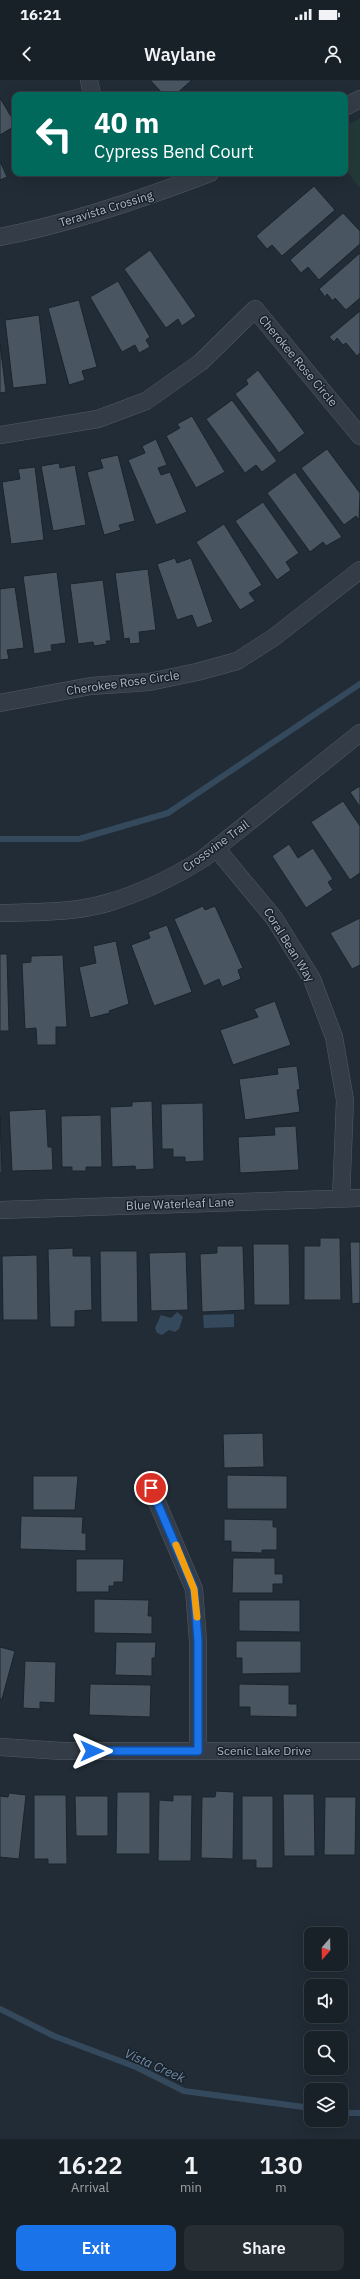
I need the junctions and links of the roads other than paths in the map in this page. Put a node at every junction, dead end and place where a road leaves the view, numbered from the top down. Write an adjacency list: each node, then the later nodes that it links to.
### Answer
1 (89, 80): 2 (street)
2 (91, 92)
3 (360, 99): 4 (street)
4 (348, 105)
5 (202, 176): 6 (street, Teravista Crossing)
6 (0, 237)
7 (0, 434): 8 (street, Cherokee Rose Circle)
8 (360, 436)
9 (360, 570): 10 (street, Cherokee Rose Circle)
10 (0, 703)
11 (360, 733): 12 (street, Crossvine Trail)
12 (216, 848): 13 (street, Crossvine Trail); 15 (street, Coral Bean Way)
13 (0, 913)
14 (360, 1198): 15 (street, Blue Waterleaf Lane)
15 (342, 1199): 16 (street, Blue Waterleaf Lane)
16 (0, 1210)
17 (151, 1488): 19 (street)
18 (0, 1747): 19 (street, Scenic Lake Drive)
19 (198, 1751): 20 (street, Scenic Lake Drive)
20 (360, 1752)

